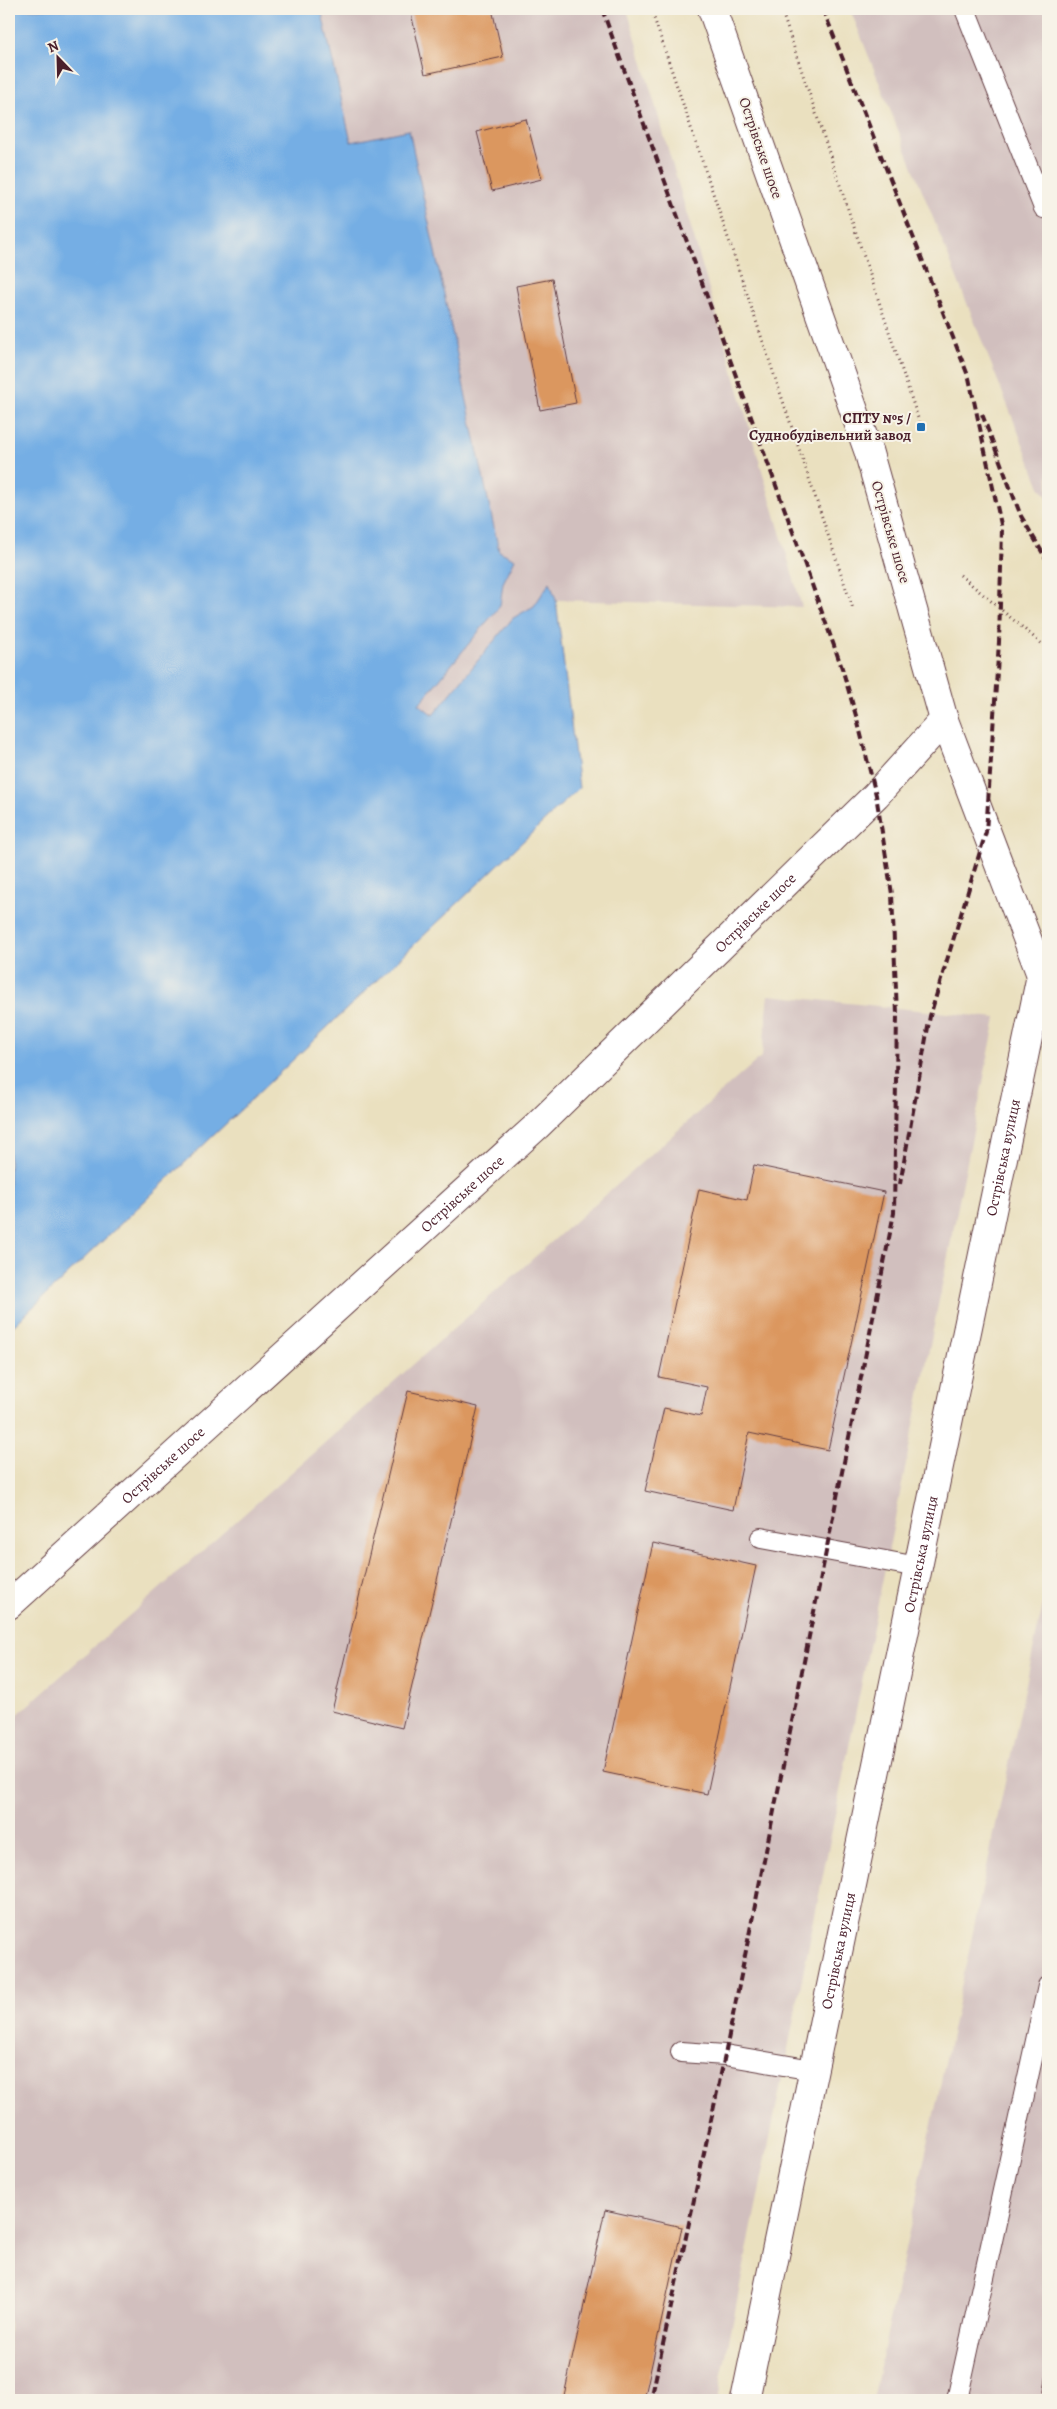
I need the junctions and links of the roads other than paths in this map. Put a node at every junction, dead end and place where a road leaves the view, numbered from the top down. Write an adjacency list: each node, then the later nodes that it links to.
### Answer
1 (712, 9): 4 (street, Острівське шосе)
2 (965, 9): 3 (lane)
3 (1044, 208)
4 (944, 720): 5 (street, Острівська вулиця); 8 (street, Острівське шосе)
5 (1045, 976): 7 (street, Острівська вулиця)
6 (762, 1538): 7 (lane)
7 (918, 1567): 11 (street, Острівська вулиця)
8 (9, 1605)
9 (1048, 1986): 13 (lane)
10 (681, 2052): 11 (lane)
11 (814, 2070): 12 (street, Острівська вулиця)
12 (745, 2400)
13 (957, 2400)

